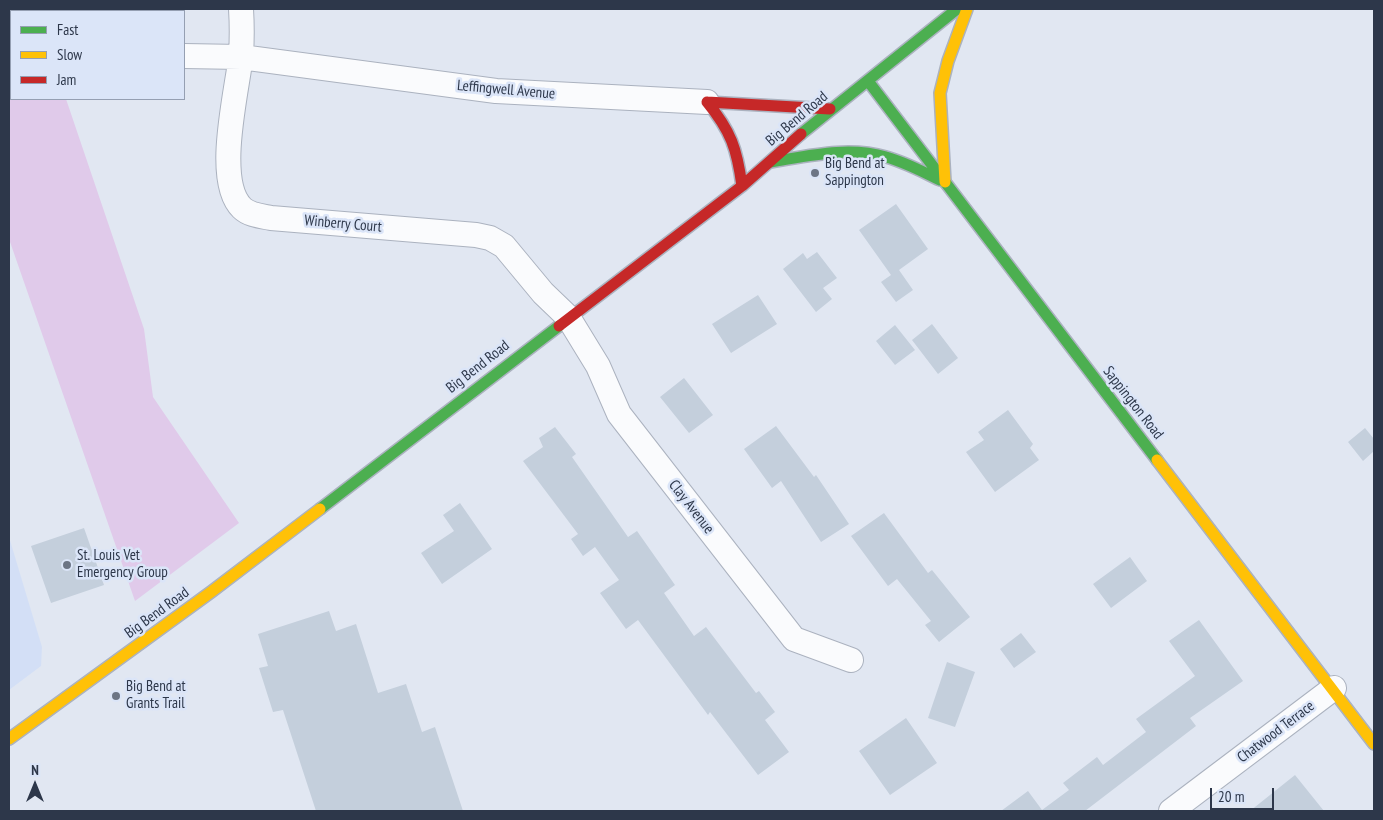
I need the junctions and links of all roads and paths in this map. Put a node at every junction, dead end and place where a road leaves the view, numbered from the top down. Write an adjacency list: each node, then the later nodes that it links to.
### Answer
1 (241, 9): 5 (street, Winberry Court)
2 (957, 9): 6 (main road, Big Bend Road)
3 (967, 9): 10 (main road)
4 (185, 56): 5 (street, Leffingwell Avenue)
5 (241, 56): 7 (street, Leffingwell Avenue); 12 (street, Winberry Court)
6 (868, 81): 8 (main road, Big Bend Road); 10 (main road, Sappington Road)
7 (707, 102): 8 (main road, Leffingwell Avenue); 11 (main road)
8 (830, 109): 9 (main road, Big Bend Road)
9 (770, 162): 10 (main road); 11 (main road, Big Bend Road)
10 (945, 182): 14 (main road, Sappington Road)
11 (742, 186): 12 (main road, Big Bend Road)
12 (568, 317): 13 (street, Clay Avenue); 15 (main road, Big Bend Road)
13 (851, 660)
14 (1334, 688): 16 (main road, Sappington Road); 17 (street, Chatwood Terrace)
15 (9, 738)
16 (1374, 744)
17 (1171, 811)

